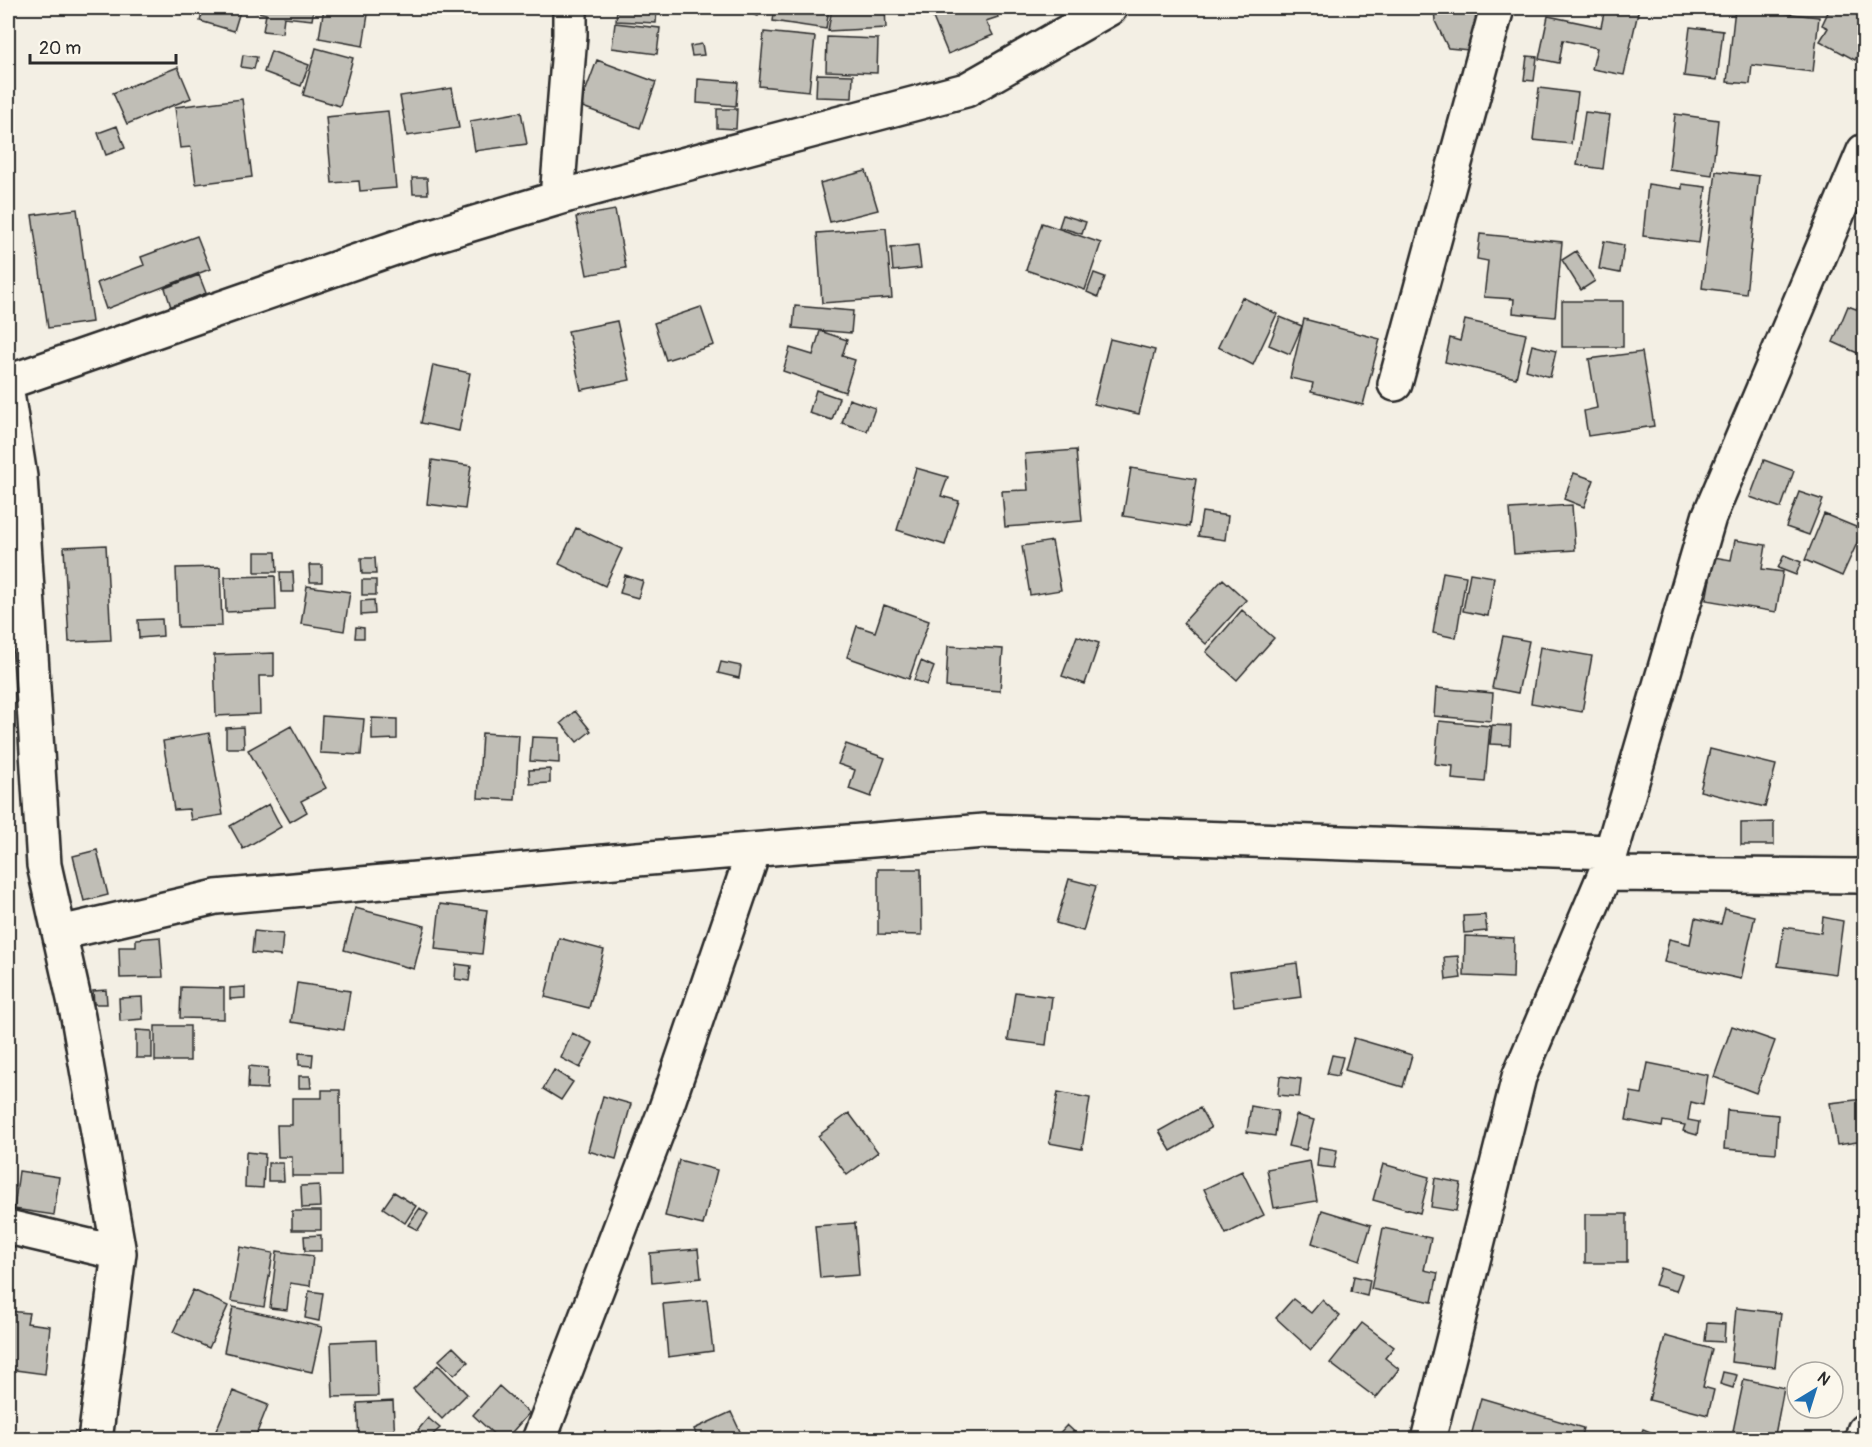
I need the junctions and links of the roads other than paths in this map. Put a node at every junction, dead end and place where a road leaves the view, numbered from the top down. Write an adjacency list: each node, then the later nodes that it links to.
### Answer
1 (570, 8): 5 (street)
2 (1110, 8): 5 (street)
3 (1497, 8): 8 (street)
4 (1864, 151): 6 (street)
5 (557, 198): 7 (street)
6 (1853, 206): 12 (street)
7 (8, 382)
8 (1395, 384)
9 (8, 399): 10 (street)
10 (17, 582): 14 (street)
11 (754, 850): 12 (street); 14 (street); 19 (street)
12 (1608, 863): 13 (street); 20 (street)
13 (1864, 876)
14 (60, 933): 16 (street)
15 (8, 1227): 16 (street)
16 (119, 1253): 18 (street)
17 (1864, 1431): 21 (street)
18 (95, 1440)
19 (539, 1440)
20 (1428, 1440)
21 (1862, 1440)

